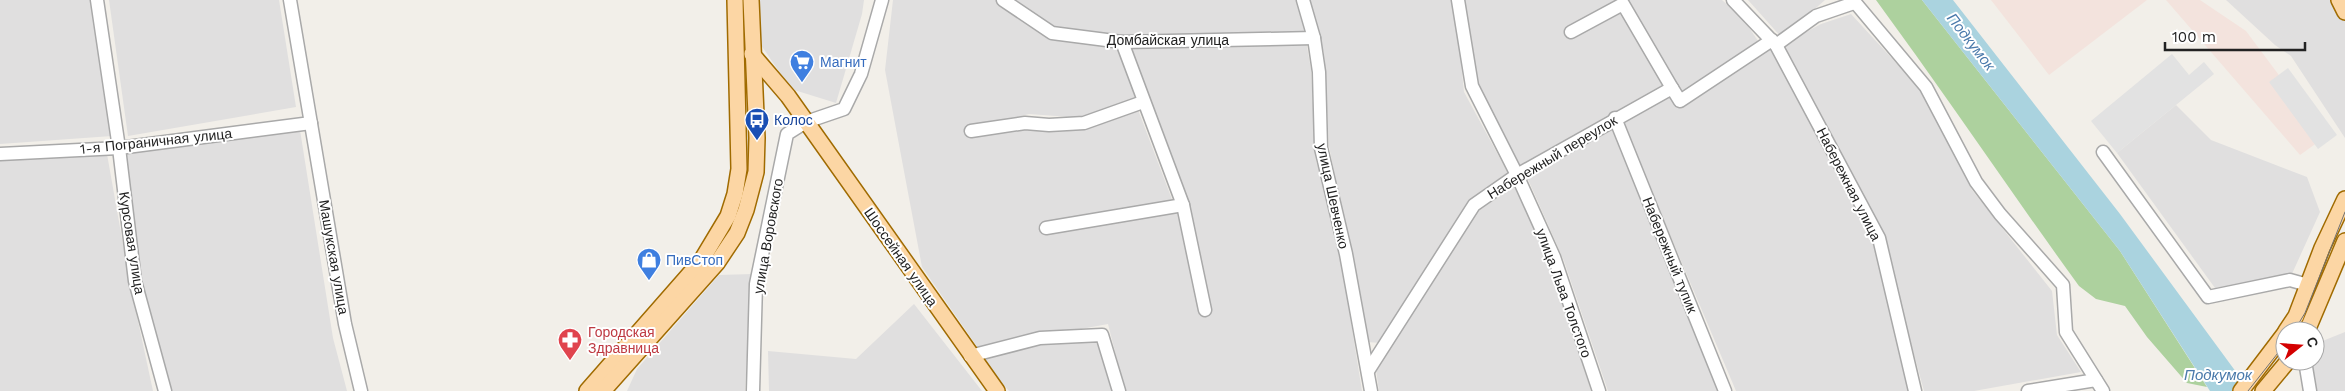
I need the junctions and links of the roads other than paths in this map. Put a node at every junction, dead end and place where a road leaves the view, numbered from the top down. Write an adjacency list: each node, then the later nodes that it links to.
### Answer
1 (97, 0): 27 (street, Курсовая улица)
2 (290, 0): 25 (street, Машукская улица)
3 (736, 0): 18 (main road)
4 (751, 0): 17 (main road)
5 (882, 0): 24 (street)
6 (1003, 0): 15 (street, Домбайская улица)
7 (1303, 0): 14 (street, улица Шевченко)
8 (1458, 0): 30 (street, улица Льва Толстого)
9 (1734, 0): 16 (street, Набережная улица)
10 (2339, 0): 12 (main road)
11 (1853, 2): 16 (street); 44 (street)
12 (2345, 12)
13 (1571, 32): 19 (street)
14 (1314, 38): 15 (street, Домбайская улица); 41 (street, улица Шевченко)
15 (1122, 42): 21 (street)
16 (1774, 42): 19 (street); 55 (street, Набережная улица)
17 (754, 54): 18 (main road); 20 (main road, Шоссейная улица); 22 (main road)
18 (738, 55): 47 (main road)
19 (1672, 88): 23 (street, Набережный переулок)
20 (788, 96): 22 (main road); 24 (main road, Шоссейная улица)
21 (1143, 102): 26 (street); 32 (street)
22 (756, 114): 48 (main road)
23 (1615, 118): 30 (street, Набережный переулок); 54 (street, Набережный тупик)
24 (806, 122): 40 (main road, Шоссейная улица); 49 (street, улица Воровского)
25 (311, 123): 27 (street, 1-я Пограничная улица); 46 (street, Машукская улица)
26 (971, 131)
27 (119, 150): 29 (street, 1-я Пограничная улица); 45 (street, Курсовая улица)
28 (2103, 152): 35 (street)
29 (0, 154)
30 (1517, 176): 41 (street, Набережный переулок); 53 (street, улица Льва Толстого)
31 (2345, 199): 35 (main road)
32 (1183, 205): 33 (street); 36 (street)
33 (1046, 228)
34 (2345, 241): 38 (main road)
35 (2308, 285): 37 (main road)
36 (1205, 310)
37 (2293, 321)
38 (2311, 321)
39 (2275, 346): 57 (main road)
40 (970, 356): 50 (main road, Шоссейная улица); 51 (street)
41 (1368, 371): 52 (street, улица Шевченко)
42 (2280, 371): 58 (main road)
43 (2307, 371): 59 (street)
44 (2100, 386): 56 (street)
45 (166, 391)
46 (361, 391)
47 (587, 391)
48 (603, 391)
49 (753, 391)
50 (997, 391)
51 (1119, 391)
52 (1371, 391)
53 (1599, 391)
54 (1725, 391)
55 (1915, 391)
56 (2028, 391)
57 (2241, 391)
58 (2264, 391)
59 (2310, 391)

